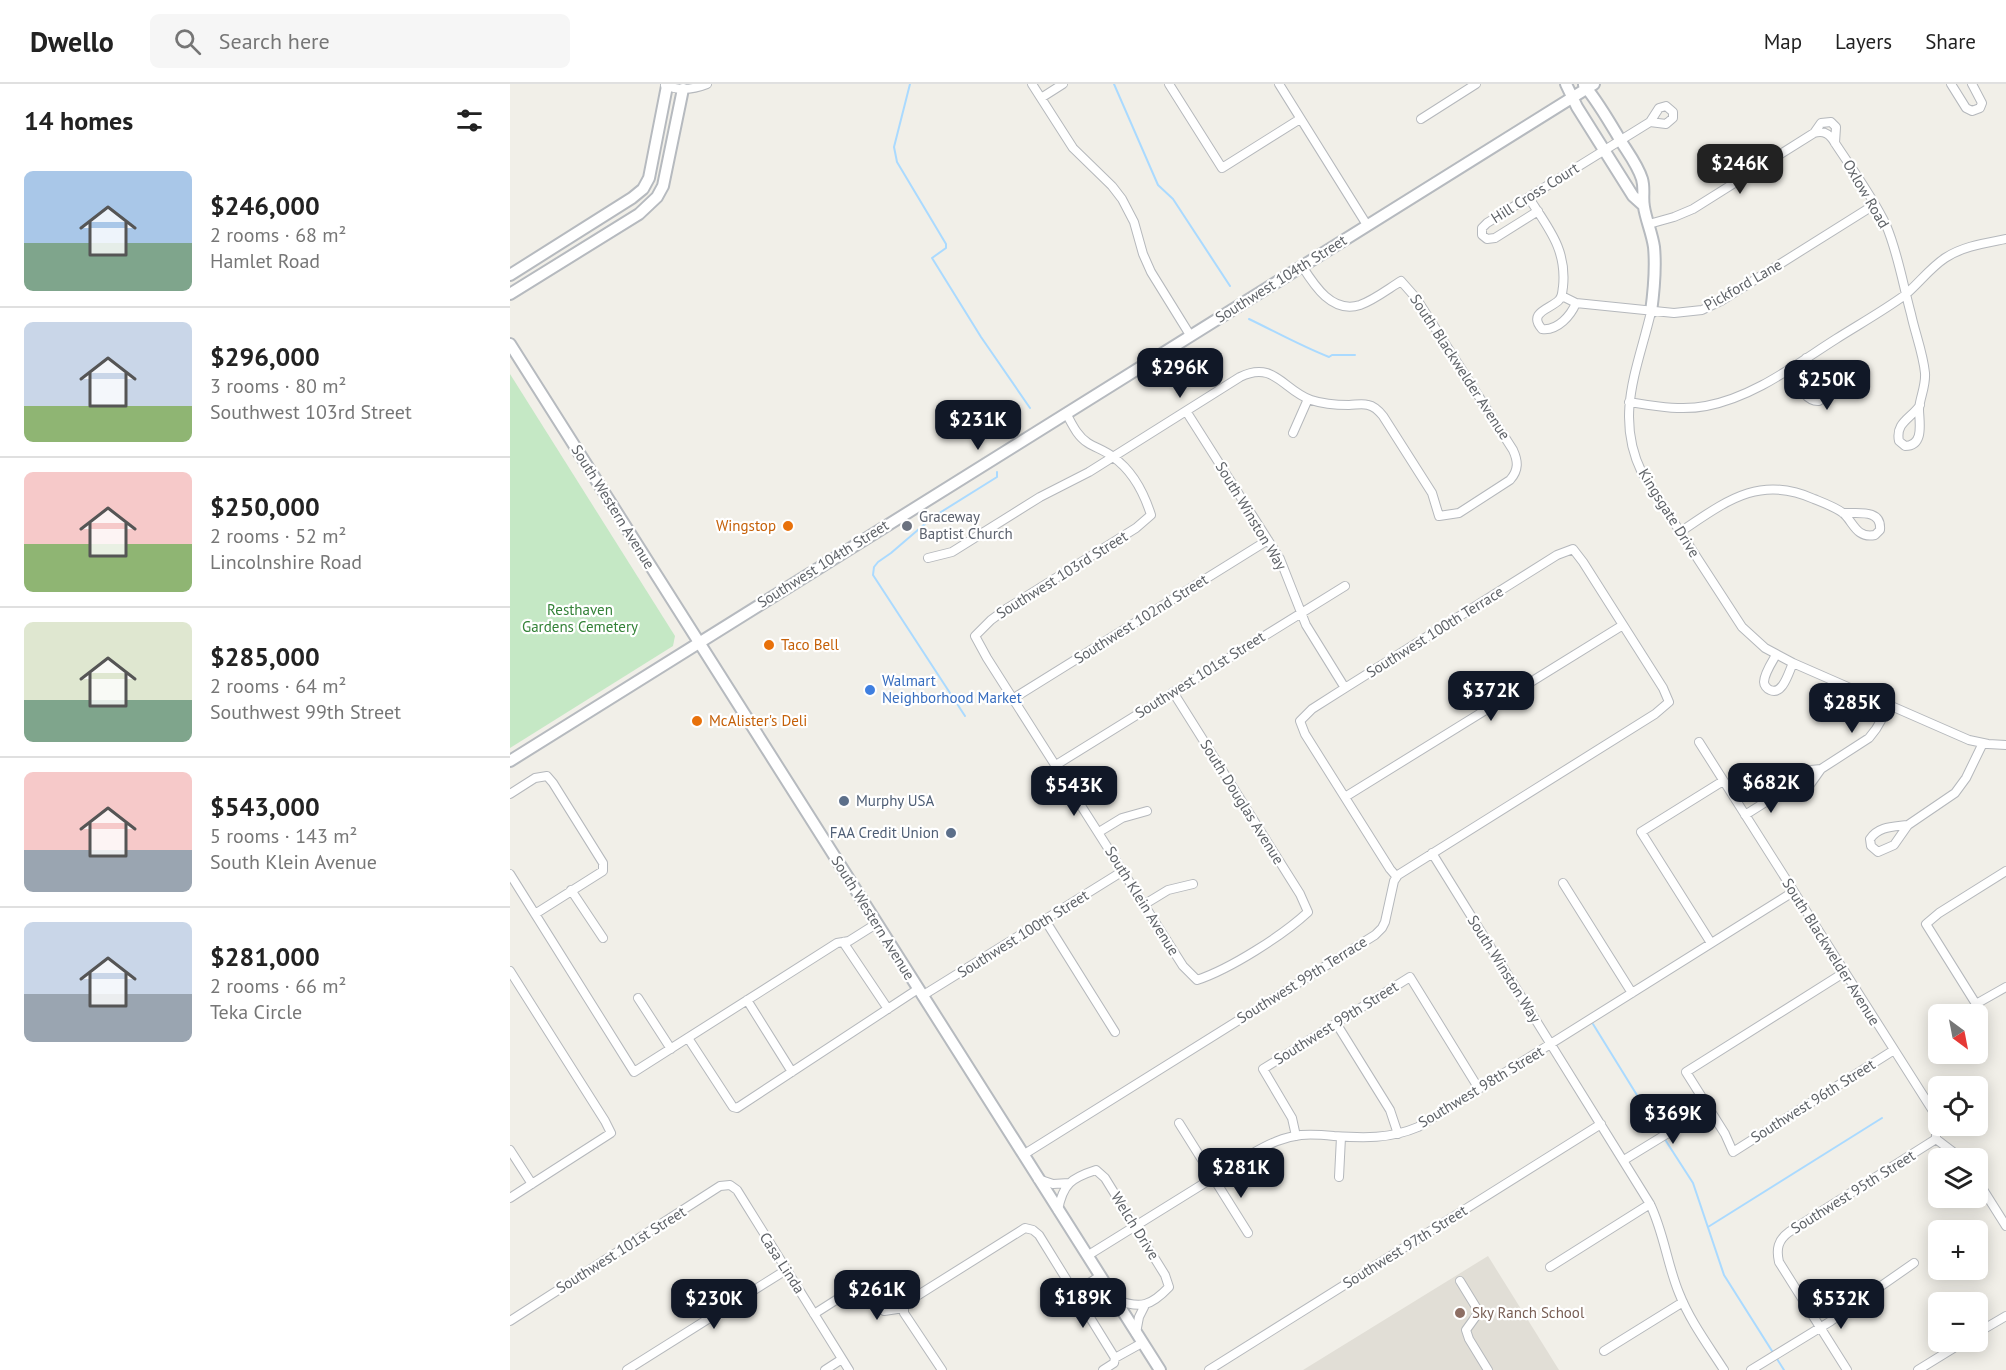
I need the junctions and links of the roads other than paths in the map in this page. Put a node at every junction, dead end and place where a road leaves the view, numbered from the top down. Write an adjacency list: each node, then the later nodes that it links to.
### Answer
1 (706, 84): 12 (street)
2 (1032, 84): 13 (street)
3 (1063, 84): 13 (street)
4 (1169, 84): 15 (street)
5 (1279, 84): 15 (street)
6 (1476, 84): 16 (street)
7 (1566, 84): 14 (main road, Kingsgate Drive)
8 (1951, 84): 9 (street)
9 (1972, 84)
10 (665, 85): 12 (street); 30 (main road)
11 (1588, 86): 14 (main road, Southwest 104th Street); 19 (main road, Kingsgate Drive)
12 (683, 89): 31 (main road)
13 (1041, 98): 36 (street)
14 (1573, 98): 21 (main road, Kingsgate Drive); 27 (main road, Southwest 104th Street)
15 (1300, 119): 27 (street)
16 (1421, 119)
17 (1650, 122): 19 (street, Hill Cross Court)
18 (1814, 134): 20 (street, Oxlow Road); 20 (street); 26 (street)
19 (1621, 140): 21 (street, Hill Cross Court); 23 (main road, Kingsgate Drive)
20 (1836, 142): 24 (street, Oxlow Road)
21 (1604, 150): 22 (street, Hill Cross Court); 23 (main road, Kingsgate Drive)
22 (1529, 198): 25 (street); 25 (street, Hill Cross Court)
23 (1643, 205): 26 (main road, Kingsgate Drive)
24 (1874, 205): 32 (street, Oxlow Road); 35 (street, Pickford Lane)
25 (1538, 211): 33 (street)
26 (1649, 224): 35 (main road, Kingsgate Drive)
27 (1367, 225): 29 (main road, Southwest 104th Street)
28 (2006, 239): 32 (street)
29 (1302, 266): 36 (main road, Southwest 104th Street); 40 (street, South Blackwelder Avenue)
30 (510, 274)
31 (510, 294)
32 (1905, 294): 38 (street); 42 (street, Oxlow Road)
33 (1562, 296): 34 (street, Pickford Lane); 34 (street)
34 (1576, 303): 35 (street, Pickford Lane)
35 (1651, 312): 41 (street, Kingsgate Drive)
36 (1190, 335): 44 (main road, Southwest 104th Street)
37 (510, 344): 55 (main road, South Western Avenue)
38 (1806, 358): 39 (street); 39 (street)
39 (1789, 369): 41 (street)
40 (1308, 399): 43 (street); 45 (street)
41 (1629, 402): 48 (street, Kingsgate Drive)
42 (1920, 405): 42 (street, Oxlow Road)
43 (1186, 411): 46 (street); 49 (street, South Winston Way)
44 (1066, 413): 46 (street); 55 (main road, Southwest 104th Street)
45 (1293, 433)
46 (1112, 456): 50 (street); 54 (street, Southwest 103rd Street)
47 (1843, 513): 47 (street); 48 (street)
48 (1680, 532): 56 (street, Kingsgate Drive)
49 (1268, 540): 52 (street, South Winston Way); 60 (street, Southwest 102nd Street)
50 (928, 558)
51 (1345, 586): 52 (street, Southwest 101st Street)
52 (1300, 613): 58 (street, South Winston Way); 59 (street, Southwest 101st Street)
53 (1623, 625): 58 (street, Southwest 100th Terrace); 71 (street); 76 (street)
54 (975, 636): 60 (street, South Klein Avenue)
55 (698, 642): 65 (main road, Southwest 104th Street); 88 (main road, South Western Avenue)
56 (1776, 655): 57 (street, Kingsgate Drive); 57 (street)
57 (1793, 663): 61 (street, Kingsgate Drive)
58 (1345, 688): 71 (street, Southwest 100th Terrace)
59 (1173, 692): 66 (street, Southwest 101st Street); 94 (street, South Douglas Avenue)
60 (1014, 698): 66 (street, South Klein Avenue)
61 (1890, 705): 63 (street, Kingsgate Drive); 67 (street)
62 (1699, 742): 68 (street, South Blackwelder Avenue)
63 (1983, 743): 64 (street, Kingsgate Drive); 74 (street)
64 (2006, 745)
65 (510, 761)
66 (1056, 765): 75 (street, South Klein Avenue)
67 (1821, 769)
68 (1724, 781): 73 (street, South Blackwelder Avenue); 91 (street)
69 (1783, 791): 73 (street)
70 (510, 794): 83 (street)
71 (1345, 797): 80 (street)
72 (1148, 811): 75 (street)
73 (1745, 815): 84 (street, South Blackwelder Avenue)
74 (1908, 825): 74 (street)
75 (1099, 832): 77 (street, South Klein Avenue)
76 (1432, 853): 80 (street); 104 (street, South Winston Way)
77 (1123, 871): 85 (street, South Klein Avenue); 87 (street, Southwest 100th Street)
78 (2006, 871): 95 (street)
79 (510, 874): 86 (street)
80 (1396, 876): 118 (street, Southwest 99th Terrace)
81 (1563, 883): 97 (street)
82 (1194, 884): 85 (street)
83 (571, 890): 86 (street); 89 (street)
84 (1793, 892): 91 (street, Southwest 98th Street); 93 (street, South Blackwelder Avenue)
85 (1145, 904): 94 (street, South Klein Avenue)
86 (535, 914): 105 (street)
87 (1045, 920): 96 (street, Southwest 100th Street); 102 (street)
88 (876, 924): 90 (street); 96 (main road, South Western Avenue)
89 (603, 938)
90 (843, 942): 99 (street); 100 (street)
91 (1712, 944): 97 (street, Southwest 98th Street)
92 (510, 971): 124 (street)
93 (1845, 972): 106 (street, South Blackwelder Avenue); 109 (street)
94 (1197, 980)
95 (2006, 987)
96 (920, 993): 100 (street, Southwest 100th Street); 118 (main road, South Western Avenue)
97 (1632, 993): 104 (street, Southwest 98th Street)
98 (638, 998): 105 (street)
99 (747, 1000): 103 (street); 107 (street)
100 (888, 1009): 107 (street, Southwest 100th Street)
101 (1336, 1023): 108 (street, Southwest 99th Street); 112 (street); 113 (street, Southwest 99th Street)
102 (1115, 1032)
103 (687, 1038): 105 (street); 107 (street, Southwest 100th Street)
104 (1551, 1044): 108 (street, Southwest 98th Street); 111 (street, South Winston Way)
105 (671, 1049)
106 (1894, 1050): 109 (street, Southwest 96th Street); 115 (street, South Blackwelder Avenue)
107 (792, 1072)
108 (1479, 1089): 112 (street, Southwest 98th Street)
109 (1709, 1108): 119 (street)
110 (1179, 1123): 121 (street)
111 (1601, 1124): 119 (street, South Winston Way); 161 (street, Southwest 97th Street)
112 (1398, 1134): 114 (street, Southwest 98th Street)
113 (1296, 1136): 114 (street, Southwest 98th Street); 121 (street, Southwest 98th Street)
114 (1341, 1137): 120 (street)
115 (1936, 1139): 116 (street); 148 (street, Southwest 95th Street)
116 (1948, 1148)
117 (510, 1150): 124 (street)
118 (1023, 1155): 122 (main road, South Western Avenue)
119 (1624, 1160): 128 (street, South Winston Way)
120 (1339, 1177)
121 (1214, 1178): 131 (street, Southwest 98th Street); 132 (street)
122 (1038, 1179): 123 (street); 129 (main road, South Western Avenue)
123 (1069, 1183): 129 (street); 131 (street, Welch Drive)
124 (532, 1184): 127 (street)
125 (733, 1186): 136 (street, Casa Linda); 146 (street, Southwest 101st Street)
126 (1988, 1197): 130 (street)
127 (510, 1198)
128 (1650, 1204): 135 (street); 141 (street, South Winston Way)
129 (1058, 1210): 133 (main road, South Western Avenue)
130 (2006, 1226)
131 (1135, 1227): 133 (street, Southwest 98th Street); 142 (street, Welch Drive)
132 (1248, 1233)
133 (1087, 1256): 137 (main road, South Western Avenue)
134 (1914, 1263): 148 (street)
135 (1550, 1267)
136 (786, 1270): 144 (street, Casa Linda); 155 (street)
137 (1100, 1276): 139 (street); 140 (main road, South Western Avenue)
138 (1460, 1281): 162 (street)
139 (1075, 1292): 143 (street); 153 (street)
140 (1115, 1300): 142 (street); 149 (main road, South Western Avenue)
141 (1683, 1302): 151 (street); 163 (street, South Winston Way)
142 (1145, 1305): 149 (street)
143 (904, 1308): 144 (street); 158 (street)
144 (814, 1314): 154 (street, Casa Linda)
145 (2006, 1316): 147 (street)
146 (510, 1321)
147 (1988, 1327)
148 (1820, 1328): 164 (street); 165 (street)
149 (1136, 1332): 150 (main road, South Western Avenue)
150 (1142, 1343): 153 (street); 160 (main road, South Western Avenue)
151 (1604, 1351)
152 (1947, 1352): 166 (street)
153 (1115, 1358): 159 (street)
154 (842, 1359): 156 (street); 157 (street, Casa Linda)
155 (627, 1370)
156 (825, 1370)
157 (849, 1370)
158 (942, 1370)
159 (1103, 1370)
160 (1160, 1370)
161 (1209, 1370)
162 (1488, 1370)
163 (1724, 1370)
164 (1751, 1370)
165 (1847, 1370)
166 (1918, 1370)

